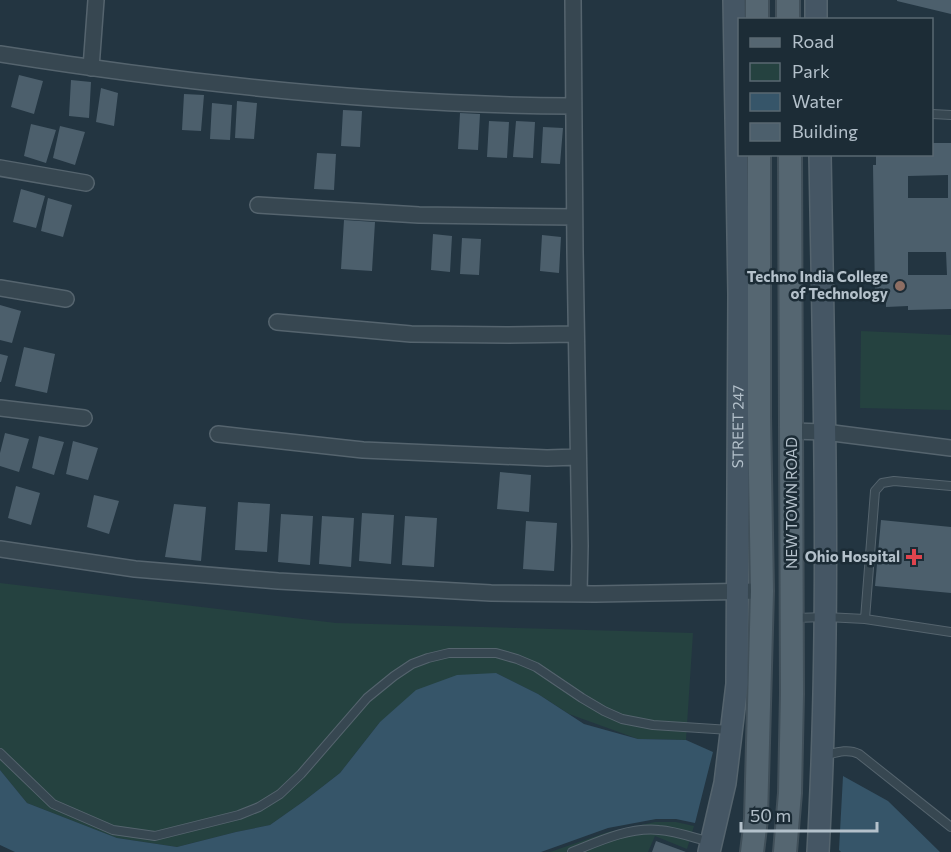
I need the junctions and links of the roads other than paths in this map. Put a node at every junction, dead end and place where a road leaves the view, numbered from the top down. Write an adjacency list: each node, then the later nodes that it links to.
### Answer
1 (96, 0): 11 (street)
2 (573, 0): 12 (street)
3 (734, 0): 36 (street, STREET 247)
4 (757, 0): 7 (main road)
5 (788, 0): 8 (main road)
6 (816, 0): 9 (street)
7 (757, 18)
8 (788, 18)
9 (816, 18)
10 (0, 54): 11 (street)
11 (91, 68): 12 (street)
12 (573, 105): 21 (street)
13 (933, 114): 14 (lane)
14 (951, 114)
15 (759, 156): 35 (main road)
16 (790, 156): 28 (main road, NEW TOWN ROAD)
17 (819, 156): 29 (street)
18 (0, 168): 19 (street)
19 (86, 183)
20 (258, 205): 21 (street)
21 (574, 217): 25 (street)
22 (0, 288): 23 (street)
23 (66, 299)
24 (277, 322): 25 (street)
25 (576, 334): 32 (street)
26 (0, 408): 27 (street)
27 (84, 418)
28 (792, 431): 29 (street); 39 (main road, NEW TOWN ROAD)
29 (825, 432): 31 (street); 38 (street)
30 (218, 434): 32 (street)
31 (951, 448)
32 (578, 458): 37 (street)
33 (951, 486): 40 (lane)
34 (0, 549): 37 (street)
35 (762, 591): 36 (street); 48 (main road)
36 (737, 592): 37 (street); 42 (street, STREET 247)
37 (579, 594)
38 (826, 617): 39 (lane); 40 (lane); 44 (street)
39 (792, 618): 49 (main road, NEW TOWN ROAD)
40 (865, 619): 41 (lane)
41 (951, 632)
42 (732, 730): 43 (lane); 46 (street, STREET 247)
43 (0, 753)
44 (823, 756): 45 (lane); 50 (street)
45 (951, 826)
46 (710, 847): 47 (lane)
47 (572, 852)
48 (752, 852)
49 (785, 852)
50 (818, 852)

